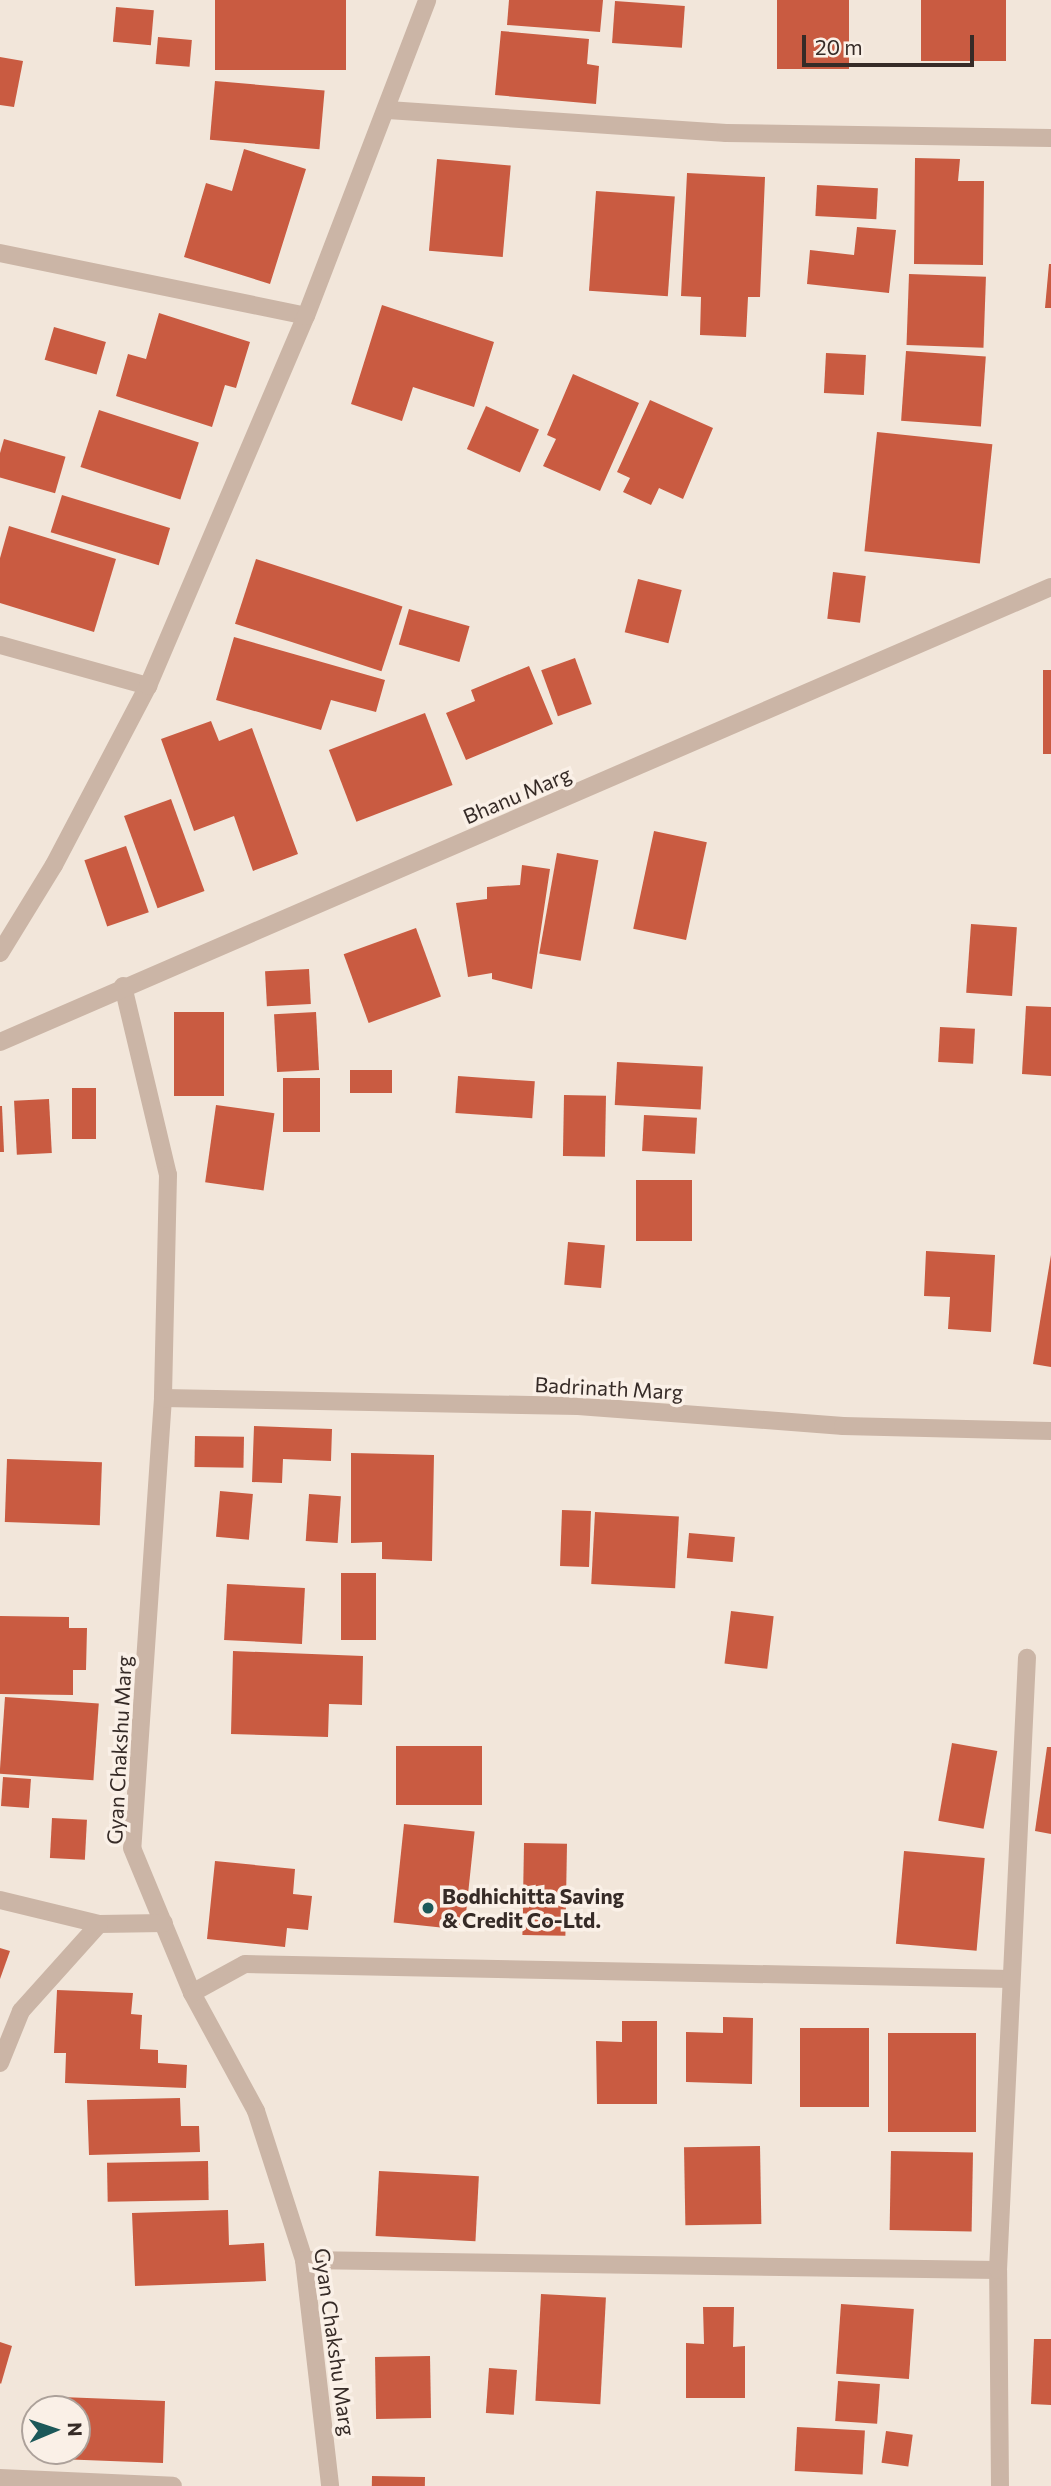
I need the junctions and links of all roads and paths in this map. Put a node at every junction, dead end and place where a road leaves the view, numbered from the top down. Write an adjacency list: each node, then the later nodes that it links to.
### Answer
1 (428, 0): 2 (street)
2 (388, 110): 3 (street); 5 (street)
3 (1051, 138)
4 (0, 253): 5 (street)
5 (306, 316): 8 (street)
6 (1051, 587): 10 (street, Bhanu Marg)
7 (0, 645): 8 (street)
8 (148, 686): 9 (street)
9 (0, 953)
10 (123, 986): 11 (street, Bhanu Marg); 12 (street, Gyan Chakshu Marg)
11 (0, 1042)
12 (163, 1398): 13 (street, Badrinath Marg); 16 (street, Gyan Chakshu Marg)
13 (1051, 1431)
14 (1027, 1658): 18 (street)
15 (0, 1900): 17 (street)
16 (164, 1923): 17 (street); 19 (street, Gyan Chakshu Marg)
17 (99, 1924): 20 (street)
18 (1011, 1979): 19 (street); 22 (street)
19 (192, 1993): 21 (street, Gyan Chakshu Marg)
20 (0, 2063)
21 (304, 2260): 22 (street); 25 (street, Gyan Chakshu Marg)
22 (998, 2270): 26 (street)
23 (0, 2478): 24 (street)
24 (173, 2486)
25 (330, 2486)
26 (1000, 2486)

